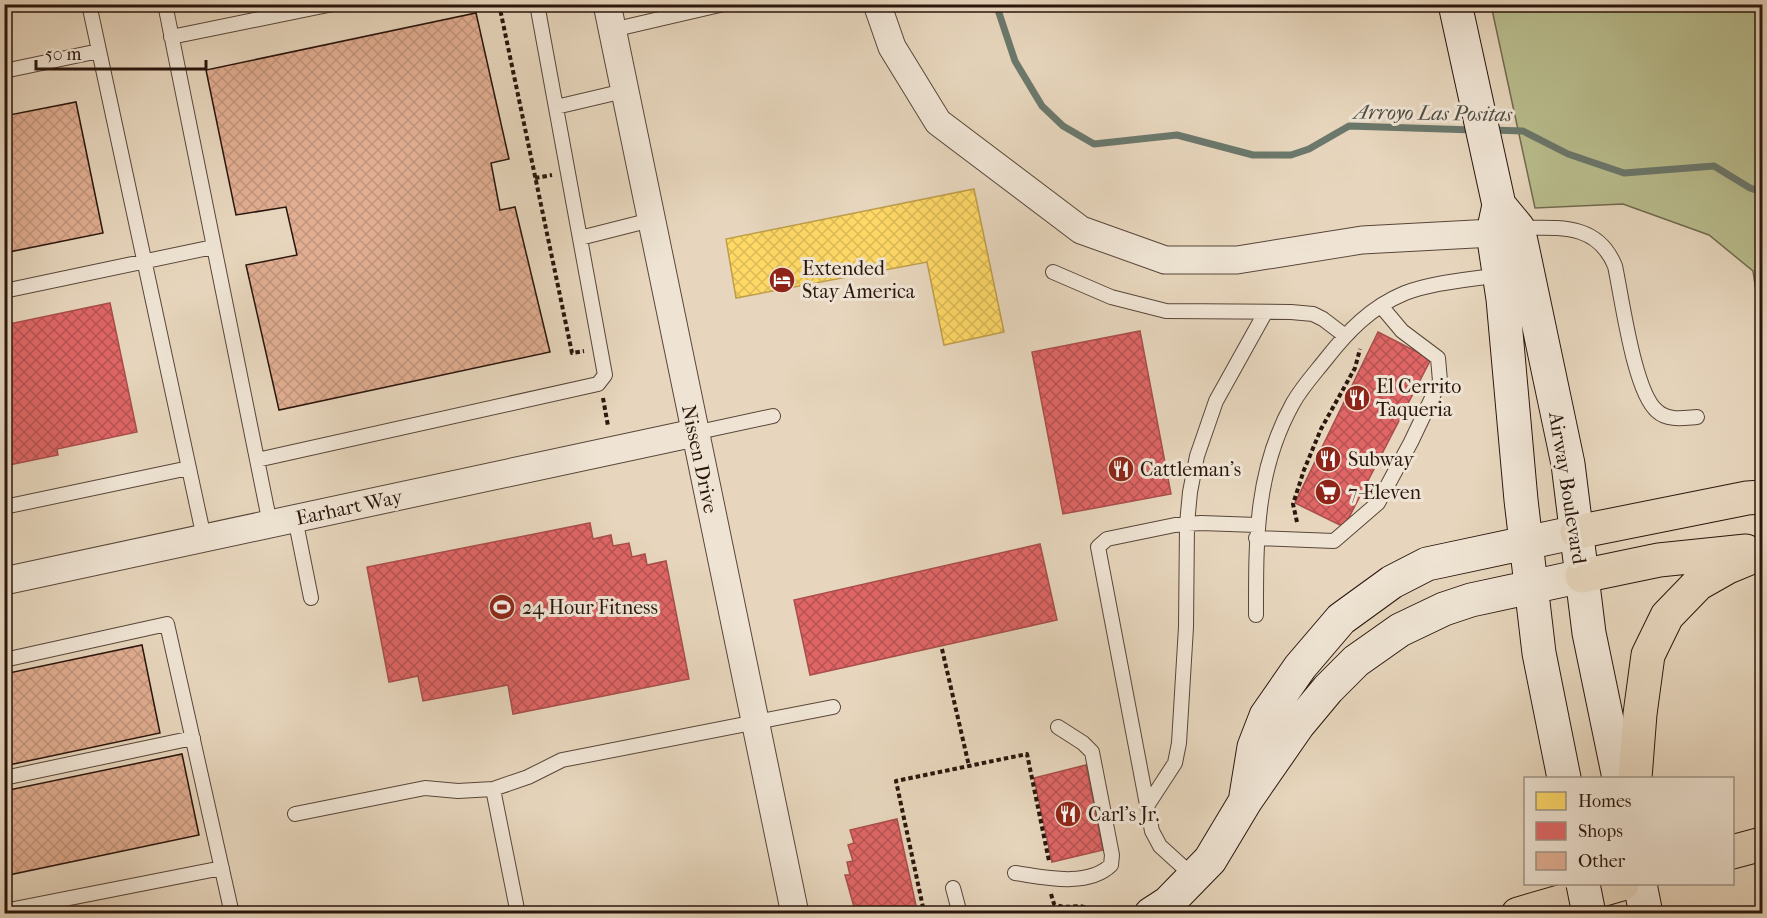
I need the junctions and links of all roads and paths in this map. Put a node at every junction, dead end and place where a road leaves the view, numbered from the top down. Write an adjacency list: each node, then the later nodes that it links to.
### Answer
1 (89, 4): 11 (lane)
2 (165, 4): 10 (lane)
3 (333, 4): 10 (lane)
4 (499, 4): 27 (path)
5 (537, 4): 14 (lane)
6 (724, 4): 9 (lane)
7 (877, 4): 16 (street)
8 (1455, 4): 16 (main road, Airway Boulevard)
9 (610, 17): 13 (street, Nissen Drive)
10 (171, 37): 18 (lane)
11 (99, 51): 12 (lane); 19 (lane)
12 (4, 71)
13 (624, 91): 14 (lane); 15 (street, Nissen Drive)
14 (556, 107): 17 (lane)
15 (651, 220): 17 (lane); 31 (street, Nissen Drive)
16 (1503, 222): 21 (main road, Airway Boulevard); 29 (lane); 40 (main road, Airway Boulevard)
17 (580, 238): 27 (lane)
18 (213, 247): 19 (lane); 32 (lane)
19 (144, 262): 22 (lane); 33 (lane)
20 (1053, 272): 24 (lane)
21 (1499, 276): 23 (lane); 42 (main road, Airway Boulevard)
22 (4, 291)
23 (1382, 306): 25 (lane); 39 (lane)
24 (1265, 313): 25 (lane); 37 (lane)
25 (1344, 335): 39 (lane)
26 (1365, 344): 38 (path)
27 (598, 384): 30 (path); 32 (lane)
28 (773, 416): 31 (lane)
29 (1697, 417)
30 (609, 433)
31 (694, 433): 36 (street, Earhart Way); 52 (street, Nissen Drive)
32 (257, 460): 36 (lane)
33 (189, 468): 35 (lane); 41 (lane)
34 (1762, 497): 40 (highway)
35 (4, 507)
36 (282, 521): 41 (street, Earhart Way); 47 (lane)
37 (1187, 524): 39 (lane); 62 (lane); 62 (lane)
38 (1299, 527)
39 (1257, 531): 48 (lane)
40 (1577, 532): 42 (main road); 44 (main road, Airway Boulevard)
41 (204, 538): 45 (street, Earhart Way)
42 (1526, 542): 46 (main road, Airway Boulevard); 61 (main road)
43 (1762, 551): 44 (highway); 58 (highway)
44 (1582, 576): 46 (main road); 57 (main road, Airway Boulevard)
45 (4, 581)
46 (1531, 587): 56 (main road, Airway Boulevard); 61 (main road)
47 (311, 598)
48 (1256, 615)
49 (942, 649): 55 (path)
50 (4, 660): 54 (lane)
51 (833, 707): 52 (lane)
52 (755, 722): 60 (lane); 78 (street, Nissen Drive)
53 (1058, 727): 68 (lane)
54 (193, 738): 59 (lane); 67 (lane)
55 (969, 766): 66 (path); 79 (path)
56 (1563, 777)
57 (1619, 777)
58 (1635, 777)
59 (4, 778)
60 (493, 789): 63 (lane); 77 (lane)
61 (1246, 800): 69 (main road)
62 (1147, 806): 69 (lane)
63 (295, 813)
64 (1762, 843): 65 (highway)
65 (1734, 851)
66 (1044, 865)
67 (222, 868): 75 (lane); 76 (lane)
68 (1015, 873)
69 (1193, 876): 82 (main road)
70 (1583, 885): 84 (main road, bridge)
71 (1619, 885): 83 (highway)
72 (1640, 885): 85 (main road)
73 (953, 888): 80 (lane)
74 (1050, 891): 81 (path)
75 (10, 911)
76 (232, 914)
77 (518, 914)
78 (795, 914)
79 (946, 914)
80 (960, 914)
81 (1089, 914)
82 (1151, 914)
83 (1518, 914)
84 (1589, 914)
85 (1646, 914)

